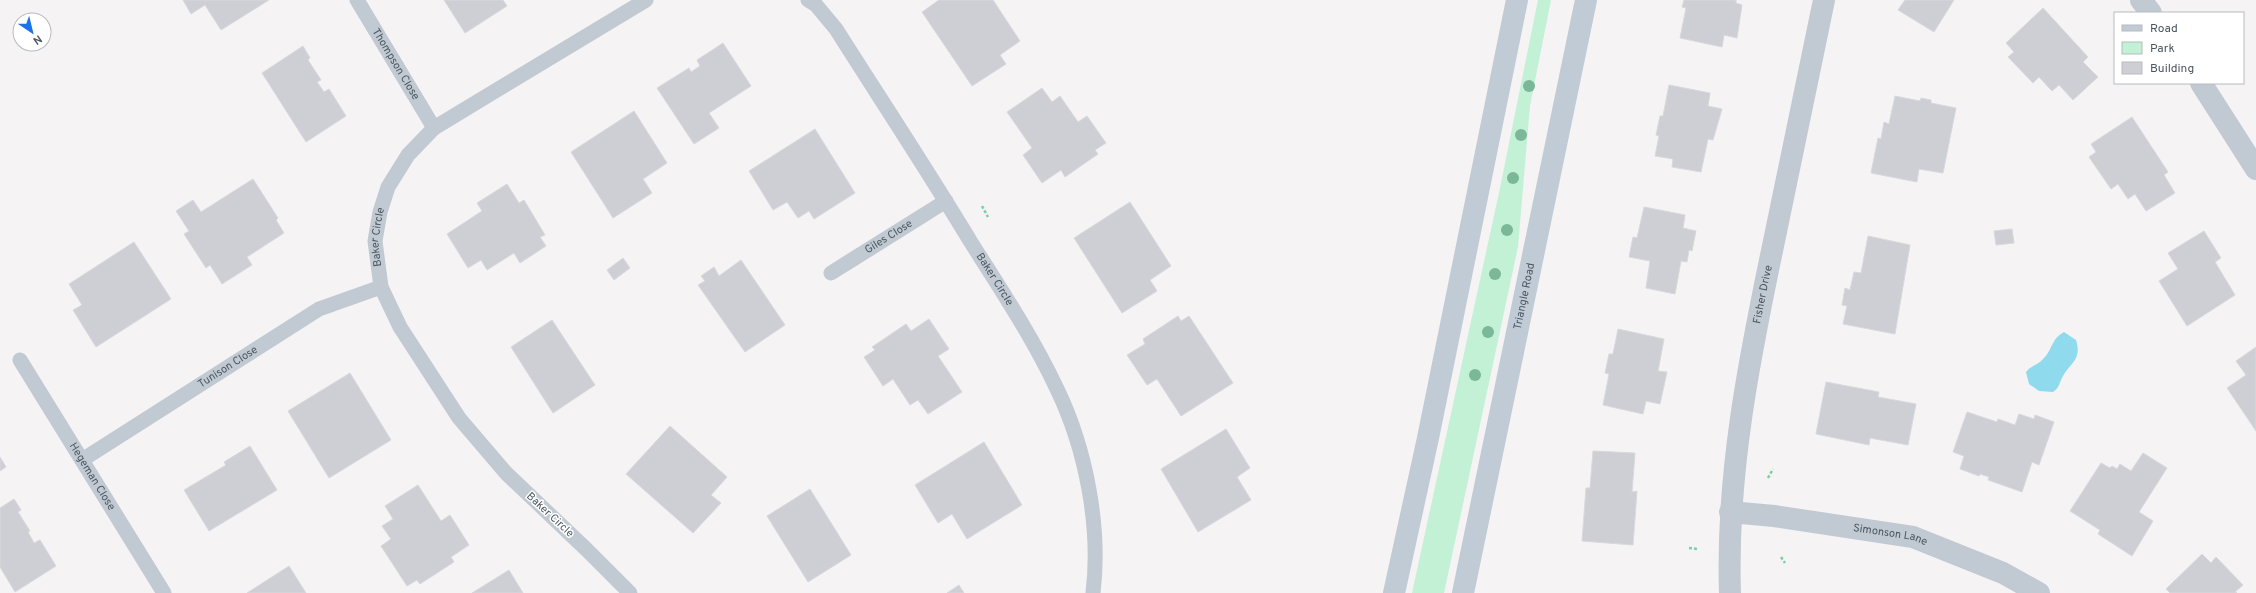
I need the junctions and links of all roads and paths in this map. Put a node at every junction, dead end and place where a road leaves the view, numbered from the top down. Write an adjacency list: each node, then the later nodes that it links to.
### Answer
1 (357, 0): 10 (lane, Thompson Close)
2 (646, 0): 10 (lane, Baker Circle)
3 (808, 0): 12 (lane, Baker Circle)
4 (1517, 0): 27 (street)
5 (1586, 0): 28 (street, Triangle Road)
6 (1824, 0): 19 (street, Fisher Drive)
7 (2141, 0): 8 (street)
8 (2150, 12)
9 (2202, 84): 11 (street)
10 (434, 128): 14 (lane, Baker Circle)
11 (2256, 169)
12 (946, 201): 13 (lane, Giles Close); 26 (lane, Baker Circle)
13 (831, 273)
14 (381, 287): 16 (lane, Tunison Close); 25 (lane, Baker Circle)
15 (20, 360): 16 (lane, Hegeman Close)
16 (82, 460): 24 (lane, Hegeman Close)
17 (1773, 469): 18 (path)
18 (1768, 478)
19 (1730, 512): 29 (street, Fisher Drive); 30 (street, Simonson Lane)
20 (1689, 548): 21 (path)
21 (1698, 549)
22 (1781, 557): 23 (path)
23 (1785, 563)
24 (164, 593)
25 (630, 593)
26 (1093, 593)
27 (1394, 593)
28 (1462, 593)
29 (1730, 593)
30 (2039, 593)

